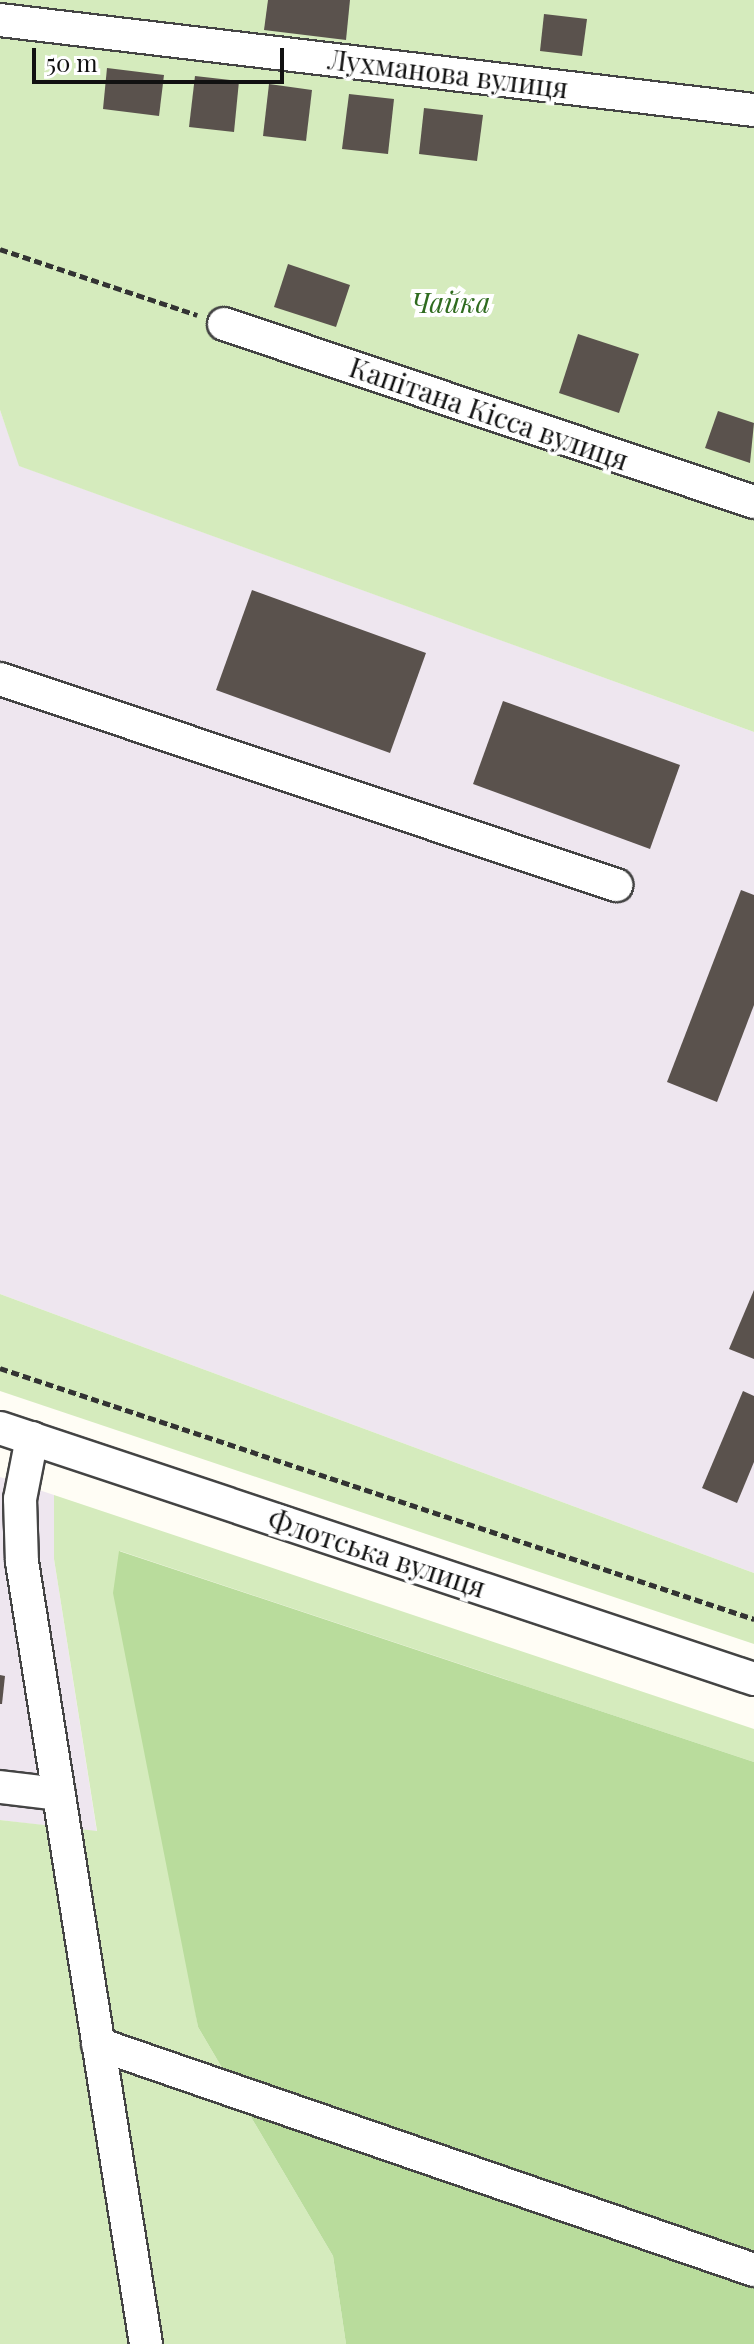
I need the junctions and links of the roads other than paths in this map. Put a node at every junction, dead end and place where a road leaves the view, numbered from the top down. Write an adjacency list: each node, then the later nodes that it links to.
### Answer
1 (0, 20): 2 (street, Лухманова вулиця)
2 (754, 110)
3 (224, 324): 4 (street, Капітана Кісса вулиця)
4 (754, 502)
5 (0, 679): 6 (street)
6 (616, 885)
7 (0, 1428): 8 (street, Флотська вулиця)
8 (32, 1438): 9 (street); 10 (street, Флотська вулиця)
9 (11, 1564): 12 (street)
10 (754, 1679)
11 (0, 1787): 12 (street)
12 (59, 1794): 13 (street)
13 (98, 2044): 14 (street); 15 (street)
14 (754, 2270)
15 (146, 2344)

